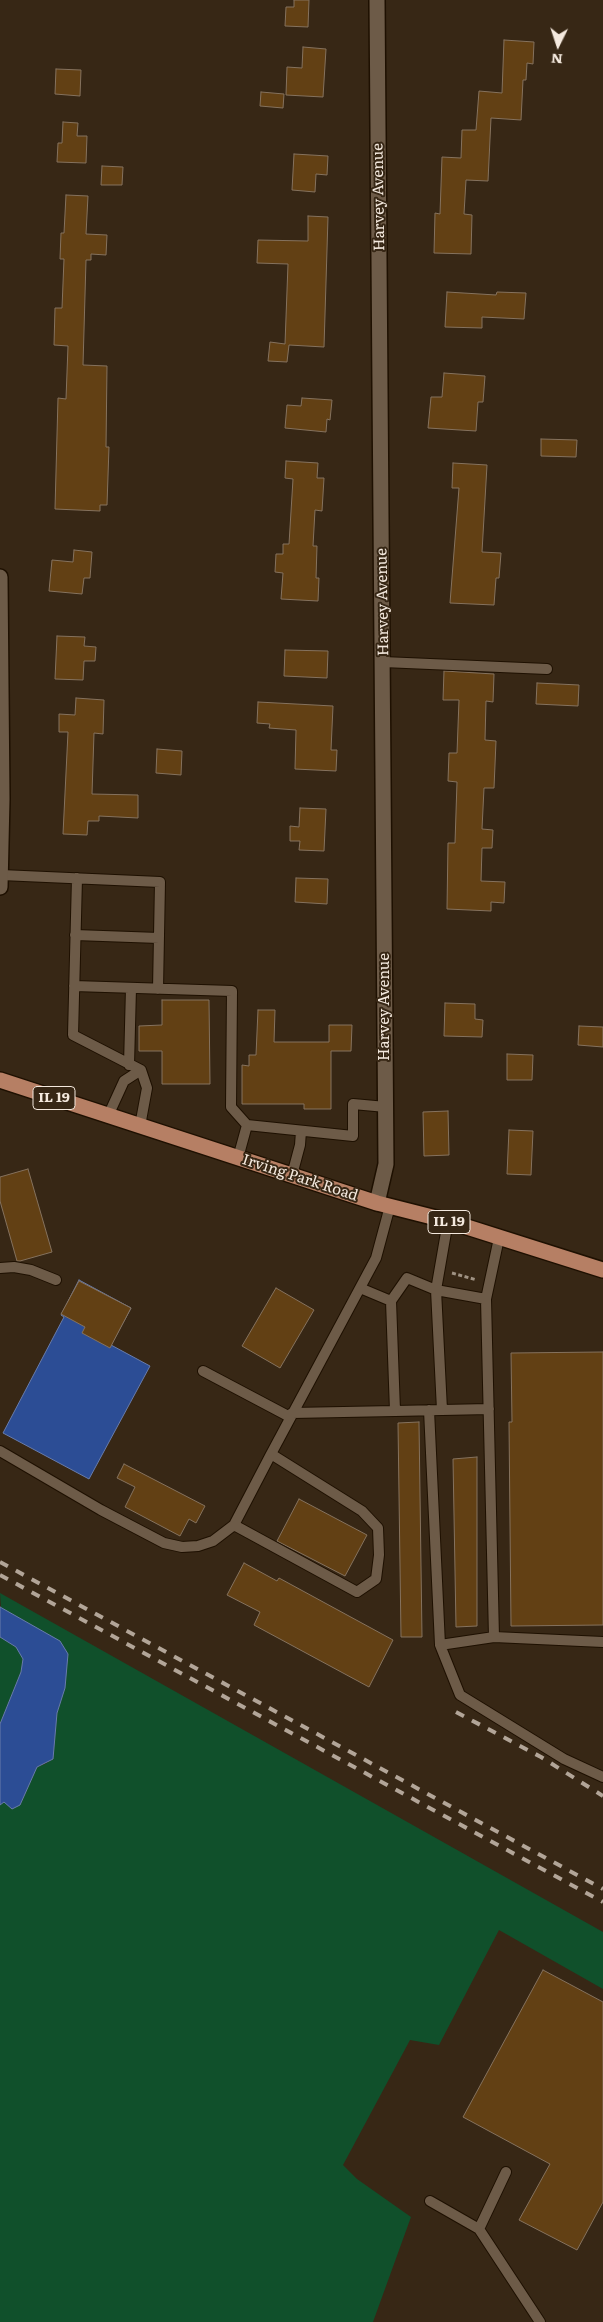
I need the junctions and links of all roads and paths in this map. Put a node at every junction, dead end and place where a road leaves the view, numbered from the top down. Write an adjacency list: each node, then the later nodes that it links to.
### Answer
1 (377, 0): 3 (street, Harvey Avenue)
2 (0, 576): 6 (street)
3 (383, 662): 4 (lane); 15 (street, Harvey Avenue)
4 (547, 669)
5 (77, 878): 6 (lane); 7 (lane); 8 (lane)
6 (0, 883)
7 (76, 935): 8 (lane); 9 (lane)
8 (159, 938): 11 (lane)
9 (74, 986): 10 (lane); 12 (lane)
10 (131, 988): 11 (lane); 12 (lane)
11 (158, 989): 17 (lane)
12 (129, 1065): 13 (lane)
13 (141, 1070): 16 (lane); 18 (lane)
14 (0, 1080): 16 (main road, Irving Park Road / IL 19)
15 (386, 1107): 19 (lane); 22 (street, Harvey Avenue)
16 (108, 1116): 18 (main road, Irving Park Road / IL 19)
17 (247, 1125): 19 (lane); 20 (lane)
18 (140, 1126): 20 (main road, Irving Park Road / IL 19)
19 (301, 1131): 21 (lane)
20 (238, 1158): 21 (main road, Irving Park Road / IL 19)
21 (292, 1175): 22 (main road, Irving Park Road / IL 19)
22 (383, 1205): 23 (main road, Irving Park Road / IL 19); 30 (lane)
23 (448, 1221): 24 (main road, Irving Park Road / IL 19); 31 (lane)
24 (499, 1238): 26 (main road, Irving Park Road / IL 19); 32 (lane)
25 (0, 1268): 28 (lane)
26 (603, 1270)
27 (449, 1272): 29 (path)
28 (56, 1280)
29 (478, 1281)
30 (360, 1288): 33 (lane); 39 (lane)
31 (436, 1290): 32 (lane); 33 (lane); 37 (lane)
32 (486, 1299): 35 (lane)
33 (391, 1300): 38 (lane)
34 (203, 1370): 39 (lane)
35 (489, 1409): 37 (lane); 43 (lane)
36 (429, 1410): 37 (lane); 38 (lane); 45 (lane)
37 (442, 1410)
38 (394, 1411): 39 (lane)
39 (291, 1415): 41 (lane)
40 (0, 1451): 42 (lane)
41 (271, 1454): 42 (lane); 42 (lane)
42 (234, 1525)
43 (494, 1637): 44 (lane); 45 (lane)
44 (603, 1642)
45 (440, 1645): 46 (lane)
46 (603, 1777)
47 (506, 2172): 49 (lane)
48 (430, 2201): 49 (lane)
49 (479, 2229): 50 (lane)
50 (540, 2322)

